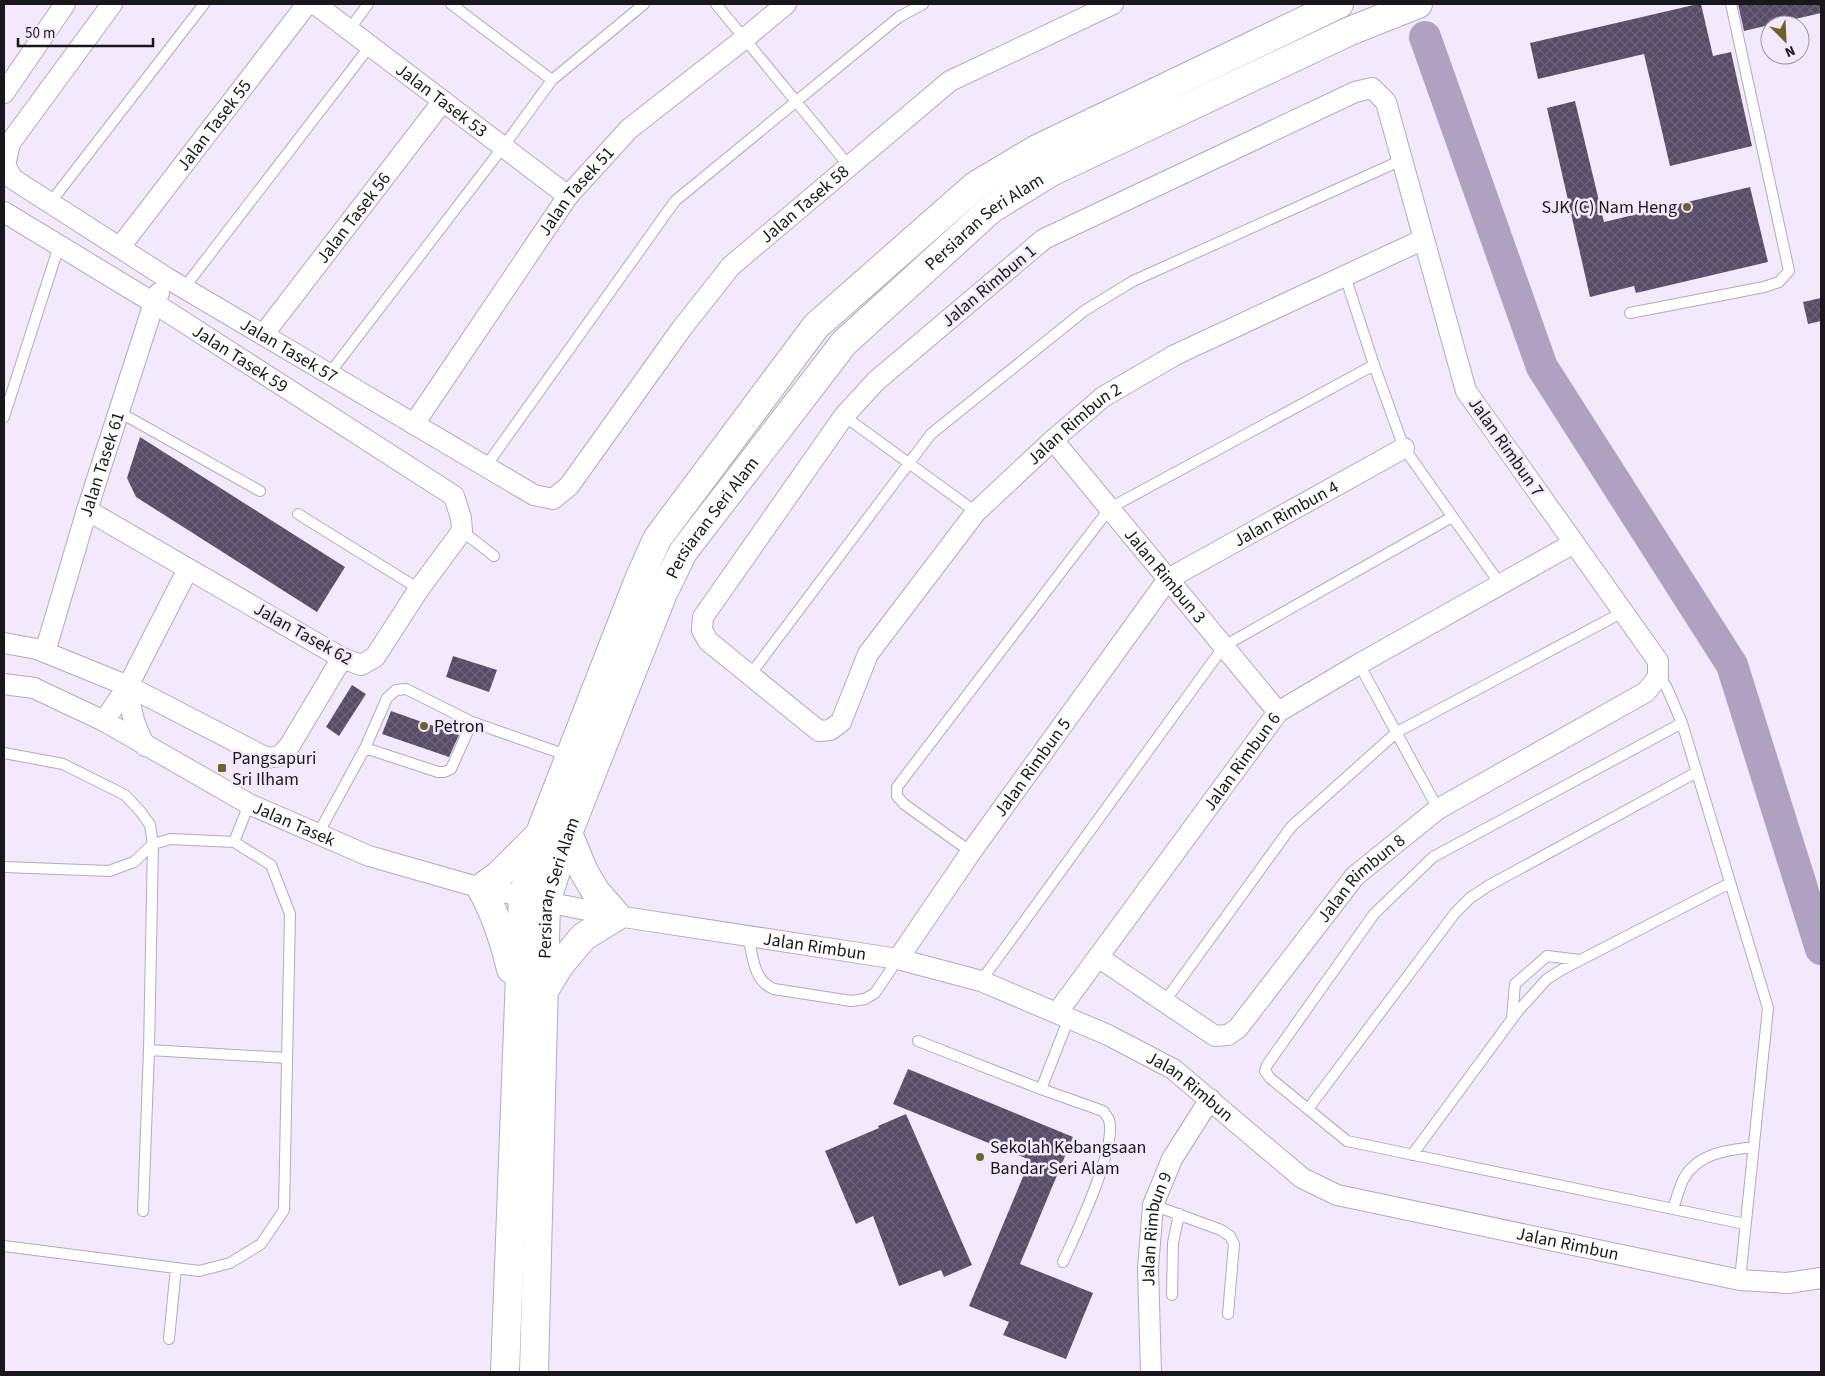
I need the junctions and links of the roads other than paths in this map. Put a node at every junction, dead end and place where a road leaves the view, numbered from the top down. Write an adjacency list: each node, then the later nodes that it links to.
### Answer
1 (65, 4): 21 (street)
2 (112, 4): 29 (street, Jalan Tasek 57)
3 (204, 4): 29 (lane)
4 (307, 4): 33 (street, Jalan Tasek 55)
5 (315, 4): 16 (street, Jalan Tasek 53)
6 (368, 4): 16 (lane)
7 (451, 4): 20 (lane)
8 (644, 4): 20 (lane)
9 (716, 4): 17 (lane)
10 (786, 4): 17 (street, Jalan Tasek 51)
11 (923, 4): 23 (lane)
12 (1113, 4): 27 (street, Jalan Tasek 58)
13 (1338, 4): 14 (main road); 19 (main road); 82 (main road, Persiaran Seri Alam)
14 (1417, 4): 19 (main road, Persiaran Seri Alam)
15 (1730, 4): 37 (lane)
16 (349, 30): 18 (street, Jalan Tasek 53)
17 (744, 39): 23 (lane); 28 (street, Jalan Tasek 51)
18 (370, 46): 22 (street, Jalan Tasek 53); 35 (lane)
19 (1283, 62): 87 (main road, Persiaran Seri Alam)
20 (552, 80): 25 (lane)
21 (4, 93)
22 (443, 101): 25 (street, Jalan Tasek 53); 38 (street, Jalan Tasek 56)
23 (796, 102): 27 (lane); 48 (lane)
24 (1386, 102): 26 (street, Jalan Rimbun 7); 42 (street, Jalan Rimbun 1)
25 (503, 147): 28 (street, Jalan Tasek 53); 40 (lane)
26 (1402, 160): 31 (street, Jalan Rimbun 7); 47 (lane)
27 (849, 166): 49 (street, Jalan Tasek 58)
28 (568, 196): 44 (street, Jalan Tasek 51)
29 (50, 203): 33 (street, Jalan Tasek 57)
30 (5, 215): 32 (street, Jalan Tasek 59)
31 (1424, 239): 34 (street, Jalan Rimbun 2); 57 (street, Jalan Rimbun 7)
32 (59, 246): 36 (street, Jalan Tasek 59); 43 (lane)
33 (120, 247): 35 (street, Jalan Tasek 57)
34 (1345, 276): 39 (lane); 45 (street, Jalan Rimbun 2)
35 (175, 283): 36 (street, Jalan Tasek 61); 38 (street, Jalan Tasek 57)
36 (154, 303): 41 (street, Jalan Tasek 61); 56 (street, Jalan Tasek 59)
37 (1630, 314)
38 (263, 335): 40 (street, Jalan Tasek 57)
39 (1374, 365): 46 (lane); 51 (lane)
40 (329, 374): 44 (street, Jalan Tasek 57)
41 (119, 412): 50 (lane); 52 (street, Jalan Tasek 61)
42 (844, 416): 47 (lane); 69 (street, Jalan Rimbun 1)
43 (4, 418)
44 (414, 424): 48 (street, Jalan Tasek 57)
45 (1053, 440): 51 (street, Jalan Rimbun 3); 53 (street, Jalan Rimbun 2)
46 (1404, 448): 55 (lane); 60 (street, Jalan Rimbun 4)
47 (909, 463): 53 (lane); 69 (lane)
48 (486, 466): 49 (street, Jalan Tasek 57)
49 (569, 486)
50 (260, 491)
51 (1110, 508): 60 (street, Jalan Rimbun 3); 91 (lane)
52 (87, 510): 59 (street, Jalan Tasek 62); 66 (street, Jalan Tasek 61)
53 (976, 512): 69 (street, Jalan Rimbun 2)
54 (298, 514): 62 (lane)
55 (1452, 517): 61 (lane); 65 (lane)
56 (462, 524): 58 (lane); 62 (street, Jalan Tasek 62)
57 (1574, 543): 61 (street, Jalan Rimbun 6); 63 (street, Jalan Rimbun 7)
58 (494, 556)
59 (188, 569): 67 (street, Jalan Tasek 62); 72 (street)
60 (1168, 579): 65 (street, Jalan Rimbun 3); 91 (street, Jalan Rimbun 5)
61 (1500, 584): 68 (street, Jalan Rimbun 6)
62 (419, 589): 67 (street, Jalan Tasek 62)
63 (1623, 612): 70 (street, Jalan Rimbun 7); 78 (lane)
64 (4, 643): 66 (street)
65 (1224, 646): 74 (street, Jalan Rimbun 3); 101 (lane)
66 (45, 652): 72 (street)
67 (342, 658): 72 (street)
68 (1359, 664): 74 (street, Jalan Rimbun 6); 78 (lane)
69 (750, 675)
70 (1658, 677): 77 (lane); 85 (street, Jalan Rimbun 8)
71 (4, 684): 73 (street, Jalan Tasek)
72 (128, 686): 73 (street); 75 (street); 79 (street)
73 (72, 706): 75 (street, Jalan Tasek)
74 (1278, 712): 98 (street, Jalan Rimbun 6)
75 (104, 721): 79 (street, Jalan Tasek)
76 (472, 722): 80 (lane); 80 (lane); 82 (lane)
77 (1682, 723): 83 (lane); 112 (lane)
78 (1397, 732): 85 (lane); 103 (lane)
79 (145, 746): 84 (street, Jalan Tasek)
80 (365, 748): 88 (lane)
81 (4, 754): 90 (lane)
82 (570, 756): 86 (main road, Persiaran Seri Alam)
83 (1697, 772): 93 (lane); 112 (lane)
84 (249, 804): 88 (street, Jalan Tasek); 89 (lane)
85 (1438, 809): 103 (street, Jalan Rimbun 8)
86 (541, 833): 94 (main road); 95 (main road, Persiaran Seri Alam)
87 (568, 833): 95 (main road, Persiaran Seri Alam); 96 (main road)
88 (318, 834): 94 (street, Jalan Tasek)
89 (234, 842): 90 (lane); 109 (lane)
90 (153, 844): 92 (lane); 108 (lane)
91 (971, 852): 99 (street, Jalan Rimbun 5)
92 (4, 867)
93 (1730, 883): 100 (lane); 113 (lane)
94 (481, 888): 95 (street, Jalan Tasek); 104 (main road)
95 (535, 899): 96 (street, Jalan Rimbun); 102 (main road, Persiaran Seri Alam); 104 (main road, Persiaran Seri Alam)
96 (617, 916): 97 (street, Jalan Rimbun); 102 (main road)
97 (748, 936): 99 (street, Jalan Rimbun); 99 (lane)
98 (1098, 957): 103 (street, Jalan Rimbun 8); 105 (street, Jalan Rimbun 6)
99 (898, 959): 101 (street, Jalan Rimbun)
100 (1581, 960): 106 (lane); 106 (lane)
101 (981, 981): 105 (street, Jalan Rimbun)
102 (544, 991): 129 (main road, Persiaran Seri Alam)
103 (1164, 1001)
104 (519, 1007): 128 (main road, Persiaran Seri Alam)
105 (1063, 1016): 110 (lane); 111 (street, Jalan Rimbun)
106 (1512, 1019): 114 (lane)
107 (918, 1041): 110 (lane)
108 (149, 1050): 109 (lane); 117 (lane)
109 (287, 1058): 122 (lane)
110 (1041, 1089): 121 (lane)
111 (1210, 1100): 115 (street, Jalan Rimbun 9); 124 (street, Jalan Rimbun)
112 (1308, 1109): 114 (lane)
113 (1754, 1147): 116 (lane); 119 (lane)
114 (1412, 1155): 116 (lane)
115 (1153, 1205): 118 (lane); 130 (street, Jalan Rimbun 9)
116 (1673, 1209): 119 (lane)
117 (143, 1211)
118 (1178, 1214): 125 (lane); 126 (lane)
119 (1746, 1224): 124 (lane)
120 (4, 1246): 122 (lane)
121 (1064, 1262)
122 (176, 1268): 127 (lane)
123 (1821, 1278): 124 (street, Jalan Rimbun)
124 (1740, 1280)
125 (1172, 1295)
126 (1228, 1314)
127 (169, 1339)
128 (504, 1372)
129 (534, 1372)
130 (1152, 1372)

